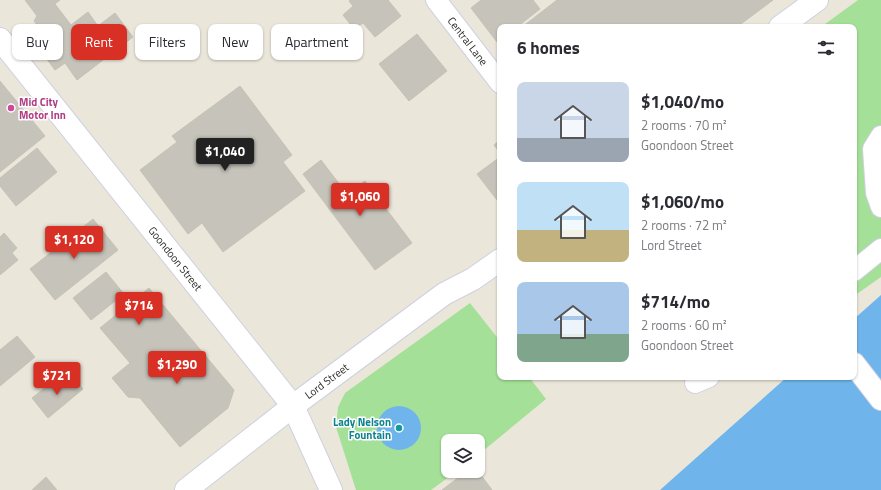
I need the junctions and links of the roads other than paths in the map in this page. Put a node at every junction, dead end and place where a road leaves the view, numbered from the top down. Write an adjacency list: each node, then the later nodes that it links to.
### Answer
1 (436, 0): 5 (street, Central Lane)
2 (817, 0): 3 (street)
3 (788, 23)
4 (0, 38): 15 (street, Goondoon Street)
5 (497, 79)
6 (881, 136): 7 (street)
7 (881, 207)
8 (881, 249): 10 (street)
9 (497, 262): 12 (street, Lord Street)
10 (857, 269)
11 (497, 275): 12 (street, Lord Street)
12 (473, 278): 15 (street, Lord Street)
13 (857, 368): 14 (street)
14 (881, 399)
15 (293, 406): 16 (street, Lord Street); 17 (street, Goondoon Street)
16 (186, 490)
17 (331, 490)

